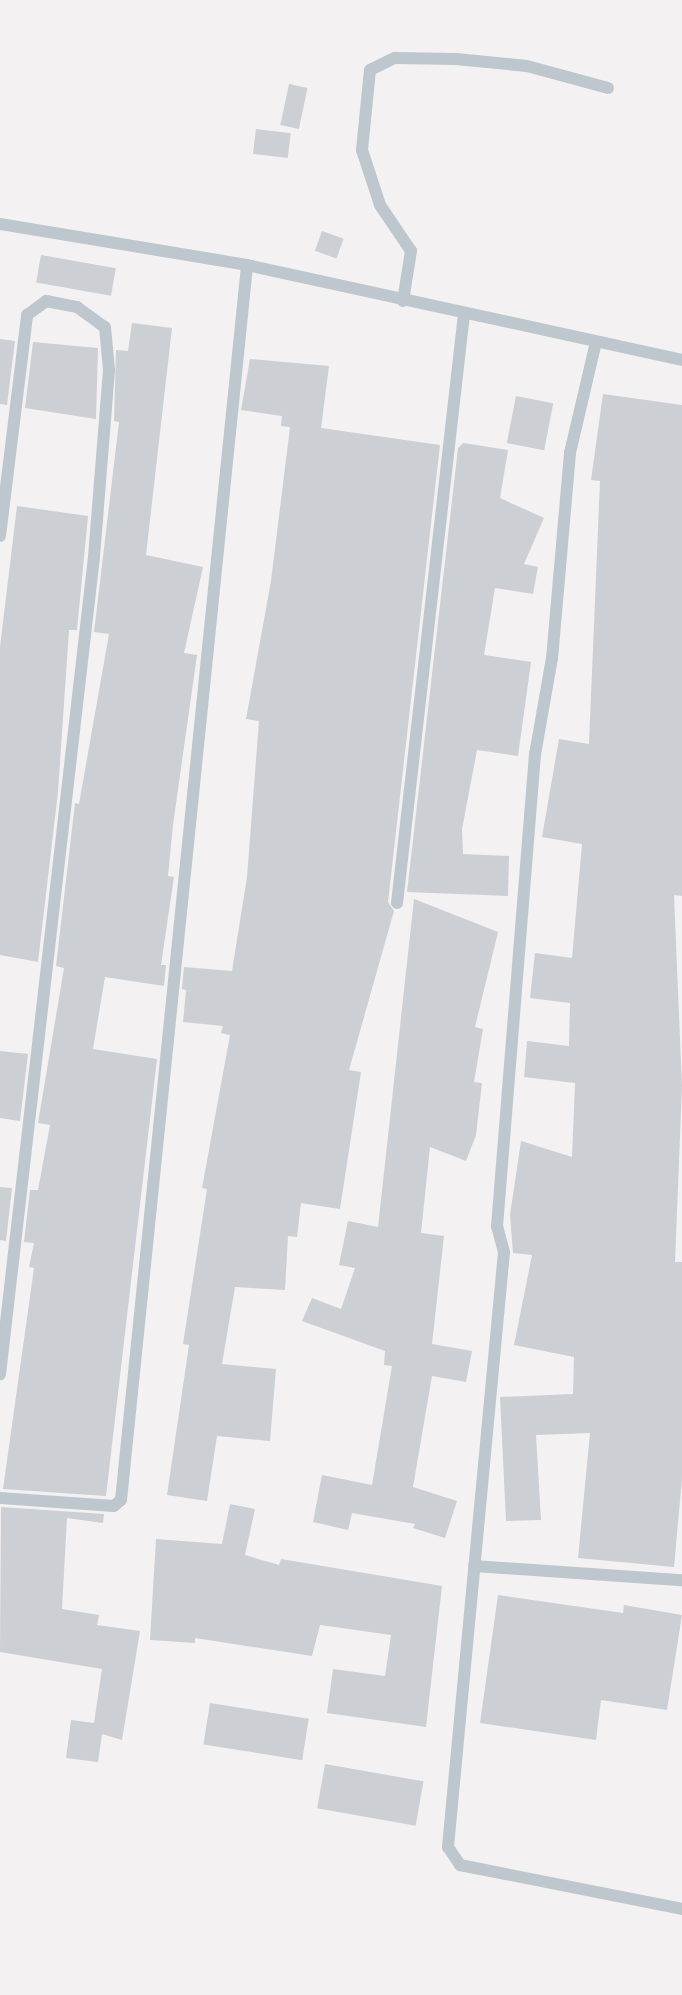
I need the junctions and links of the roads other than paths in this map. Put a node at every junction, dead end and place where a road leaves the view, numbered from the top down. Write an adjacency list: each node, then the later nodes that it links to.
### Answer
1 (608, 88): 4 (lane)
2 (0, 224): 3 (lane)
3 (247, 265): 4 (lane); 11 (lane)
4 (403, 301): 5 (lane)
5 (464, 314): 6 (lane); 9 (lane)
6 (596, 342): 7 (lane); 12 (lane)
7 (682, 360)
8 (0, 536): 10 (lane)
9 (397, 903)
10 (0, 1375)
11 (0, 1498)
12 (474, 1566): 13 (lane); 14 (lane)
13 (682, 1580)
14 (682, 1909)

